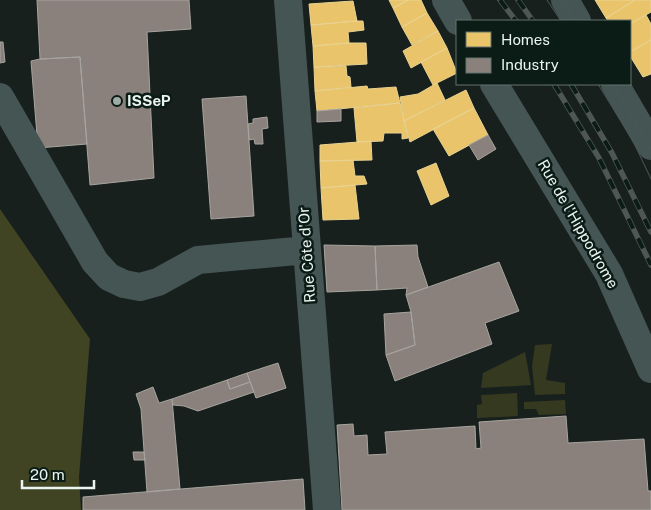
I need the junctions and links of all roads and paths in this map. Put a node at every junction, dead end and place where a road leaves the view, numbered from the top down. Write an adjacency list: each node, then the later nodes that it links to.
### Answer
1 (288, 0): 10 (street, Rue Côte d'Or)
2 (446, 0): 4 (street)
3 (565, 0): 5 (street)
4 (457, 20)
5 (576, 20)
6 (495, 85): 11 (street, Rue de l'Hippodrome)
7 (616, 85): 9 (street)
8 (0, 97): 10 (street)
9 (651, 146)
10 (307, 250): 12 (street, Rue Côte d'Or)
11 (651, 369)
12 (327, 510)

